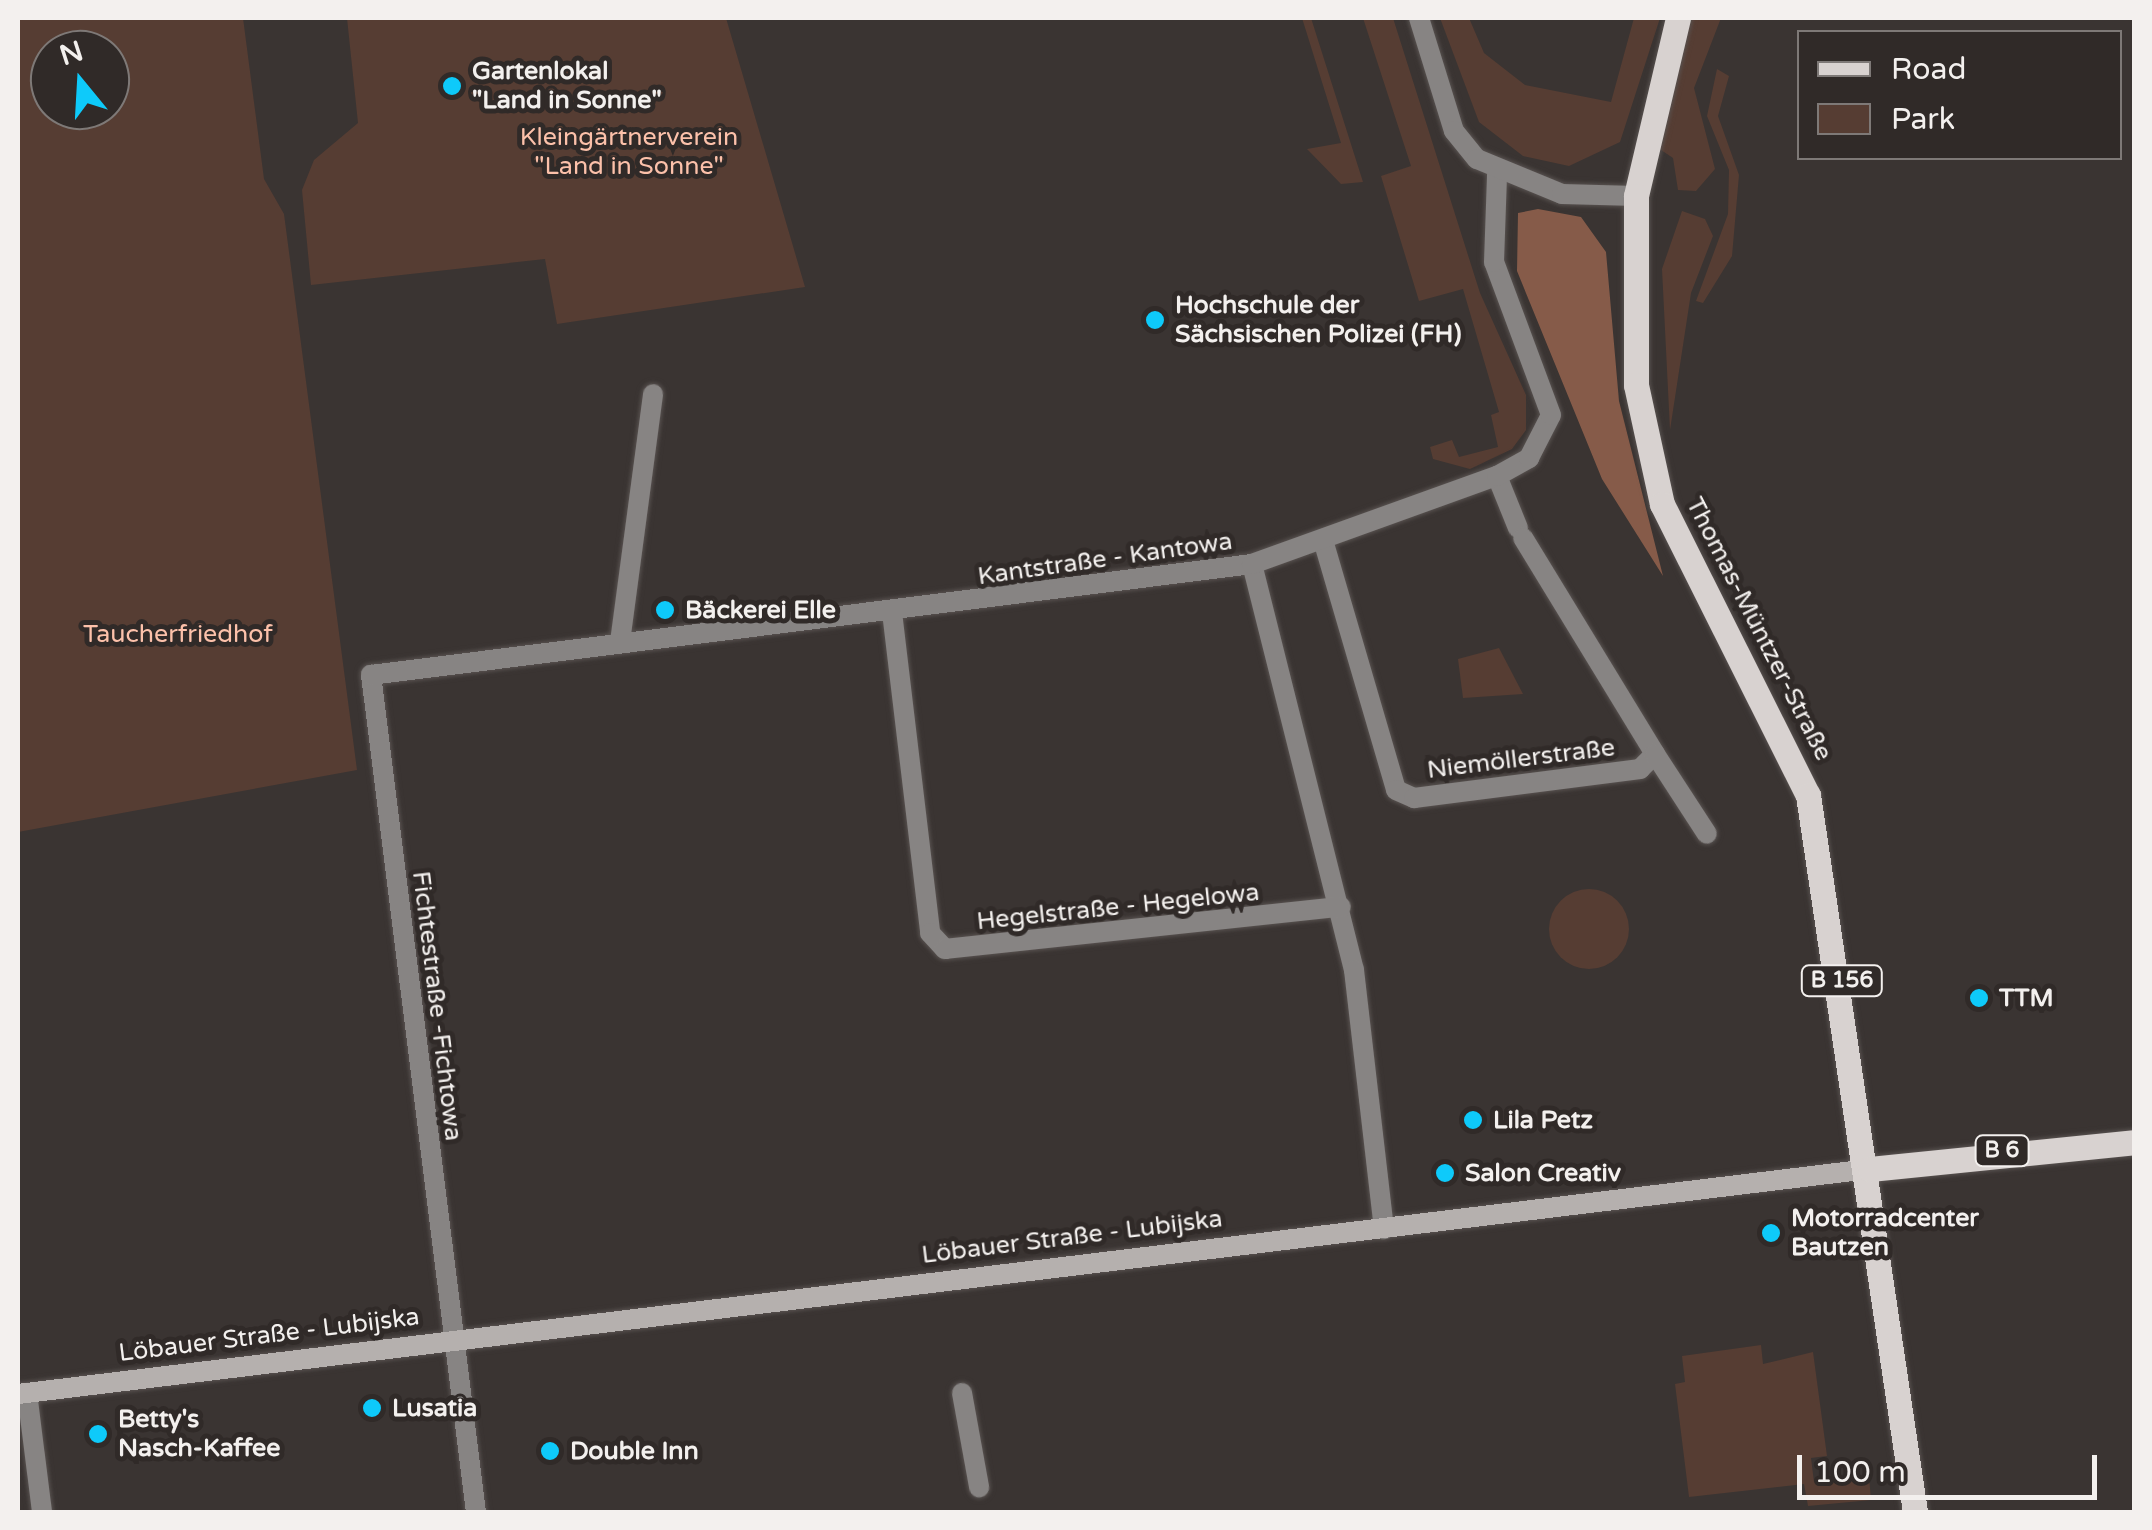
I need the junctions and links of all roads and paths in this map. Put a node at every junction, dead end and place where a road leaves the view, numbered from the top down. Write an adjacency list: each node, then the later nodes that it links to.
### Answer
1 (1419, 18): 3 (street)
2 (1678, 18): 4 (main road, B 156)
3 (1498, 174): 4 (street); 6 (street, Kantstraße - Kantowa)
4 (1636, 196): 16 (main road, Thomas-Müntzer-Straße / B 156)
5 (652, 394): 10 (street)
6 (1497, 476): 7 (street, Kantstraße - Kantowa); 12 (street, Niemöllerstraße)
7 (1323, 540): 8 (street, Kantstraße - Kantowa); 12 (street, Niemöllerstraße)
8 (1252, 564): 9 (street, Kantstraße - Kantowa); 14 (street)
9 (892, 612): 10 (street, Kantstraße - Kantowa); 14 (street, Hegelstraße - Hegelowa)
10 (620, 642): 11 (street, Kantstraße - Kantowa)
11 (370, 675): 18 (street, Fichtestraße -Fichtowa)
12 (1655, 754): 13 (street)
13 (1707, 834)
14 (1341, 907): 17 (street)
15 (2134, 1142): 16 (main road, Löbauer Straße - Lubijska / B 6)
16 (1870, 1169): 17 (main road, Löbauer Straße - Lubijska); 24 (main road, B 156)
17 (1384, 1230): 18 (main road, Löbauer Straße - Lubijska)
18 (455, 1343): 20 (main road, Löbauer Straße - Lubijska); 23 (street, Fichtestraße -Fichtowa)
19 (962, 1392): 21 (street)
20 (22, 1393): 22 (street)
21 (979, 1487)
22 (42, 1512)
23 (476, 1512)
24 (1915, 1512)

